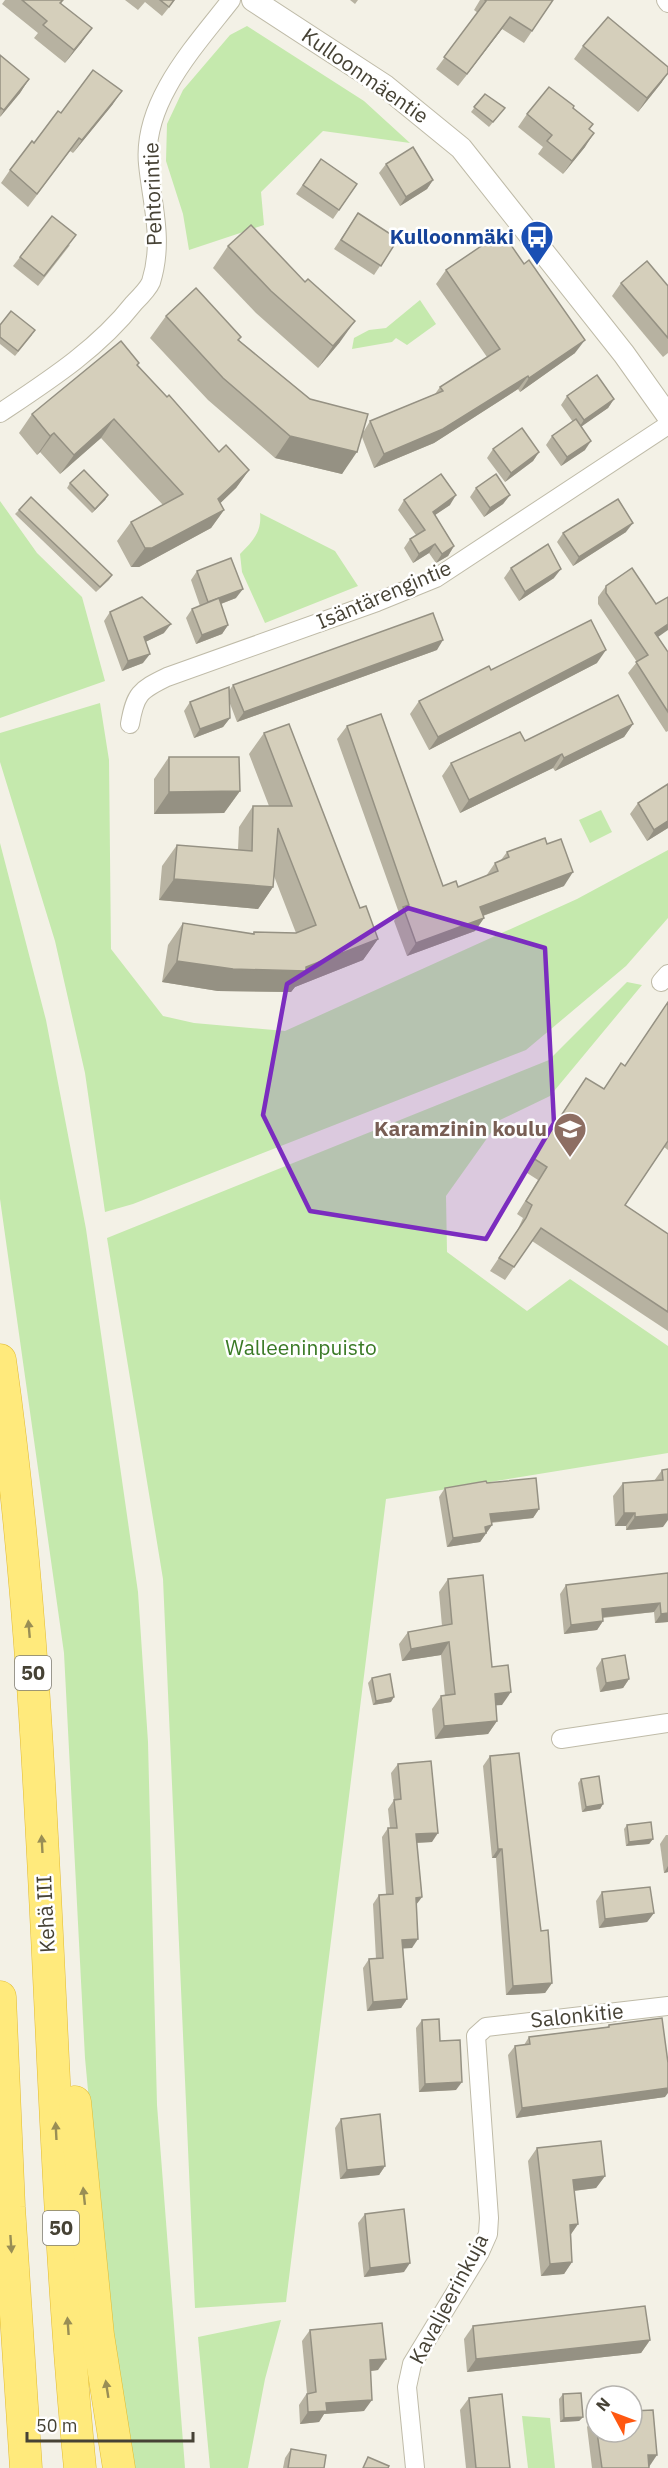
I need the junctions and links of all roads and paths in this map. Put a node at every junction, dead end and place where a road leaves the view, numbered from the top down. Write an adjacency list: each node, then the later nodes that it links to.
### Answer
1 (231, 0): 3 (street, Pehtorintie)
2 (253, 0): 4 (street, Kulloonmäentie)
3 (0, 413)
4 (668, 416)
5 (668, 425): 6 (street, Isäntärengintie)
6 (130, 724)
7 (0, 1360): 10 (highway, Kehä III / 50, one-way to 7)
8 (668, 1723): 9 (street)
9 (561, 1739)
10 (50, 1987): 15 (highway, Kehä III / 50, one-way to 10); 16 (highway, one-way to 10)
11 (0, 1997): 14 (highway, one-way to 14)
12 (668, 2006): 13 (street, Salonkitie)
13 (486, 2027): 17 (street, Kavaljeerinkuja)
14 (26, 2468)
15 (80, 2468)
16 (119, 2468)
17 (415, 2468)

